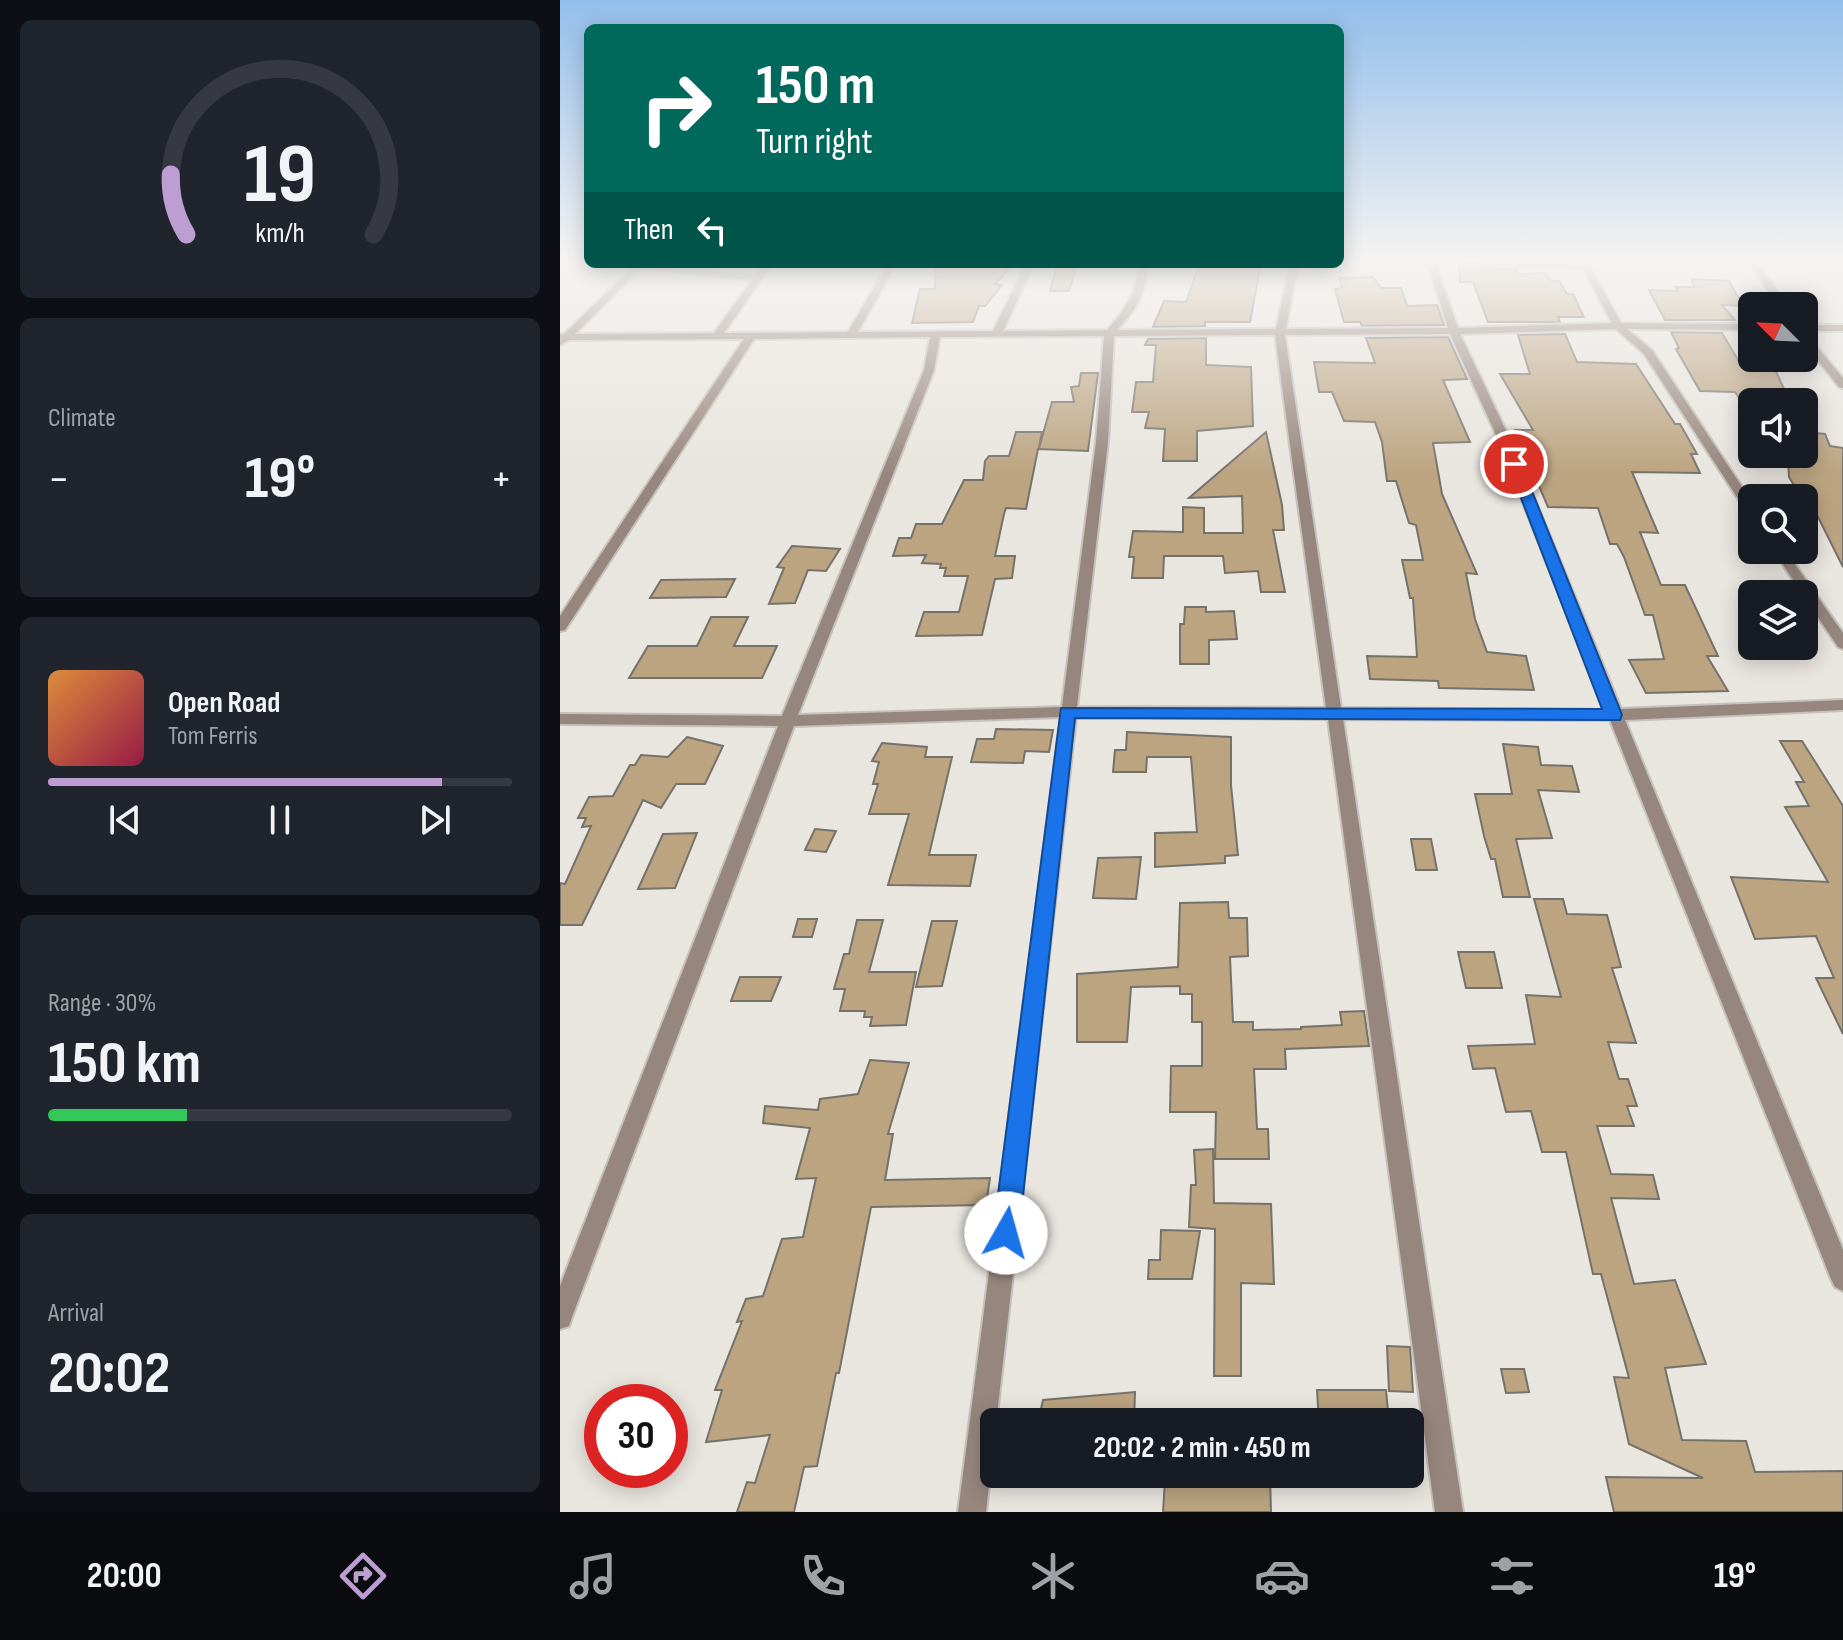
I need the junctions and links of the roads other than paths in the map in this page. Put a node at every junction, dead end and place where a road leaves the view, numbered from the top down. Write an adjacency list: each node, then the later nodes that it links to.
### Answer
1 (719, 333): 10 (street)
2 (997, 333): 7 (street); 8 (street)
3 (1280, 333): 4 (street); 8 (street); 21 (street)
4 (1318, 333)
5 (1455, 333): 22 (street)
6 (1626, 333): 15 (street)
7 (936, 334): 9 (street); 24 (street)
8 (1109, 334): 20 (street)
9 (851, 335): 11 (street)
10 (717, 336): 11 (street); 12 (street)
11 (751, 336): 17 (street)
12 (562, 339)
13 (1818, 354): 14 (street)
14 (1843, 385)
15 (1738, 490)
16 (1789, 564): 18 (street)
17 (560, 627)
18 (1843, 644)
19 (1843, 705): 22 (street)
20 (1067, 712): 21 (street); 24 (street); 27 (street)
21 (1335, 714): 22 (street); 28 (street)
22 (1613, 715): 25 (street)
23 (560, 719): 24 (street)
24 (788, 721): 26 (street)
25 (1843, 1279)
26 (560, 1317)
27 (972, 1512)
28 (1449, 1512)

